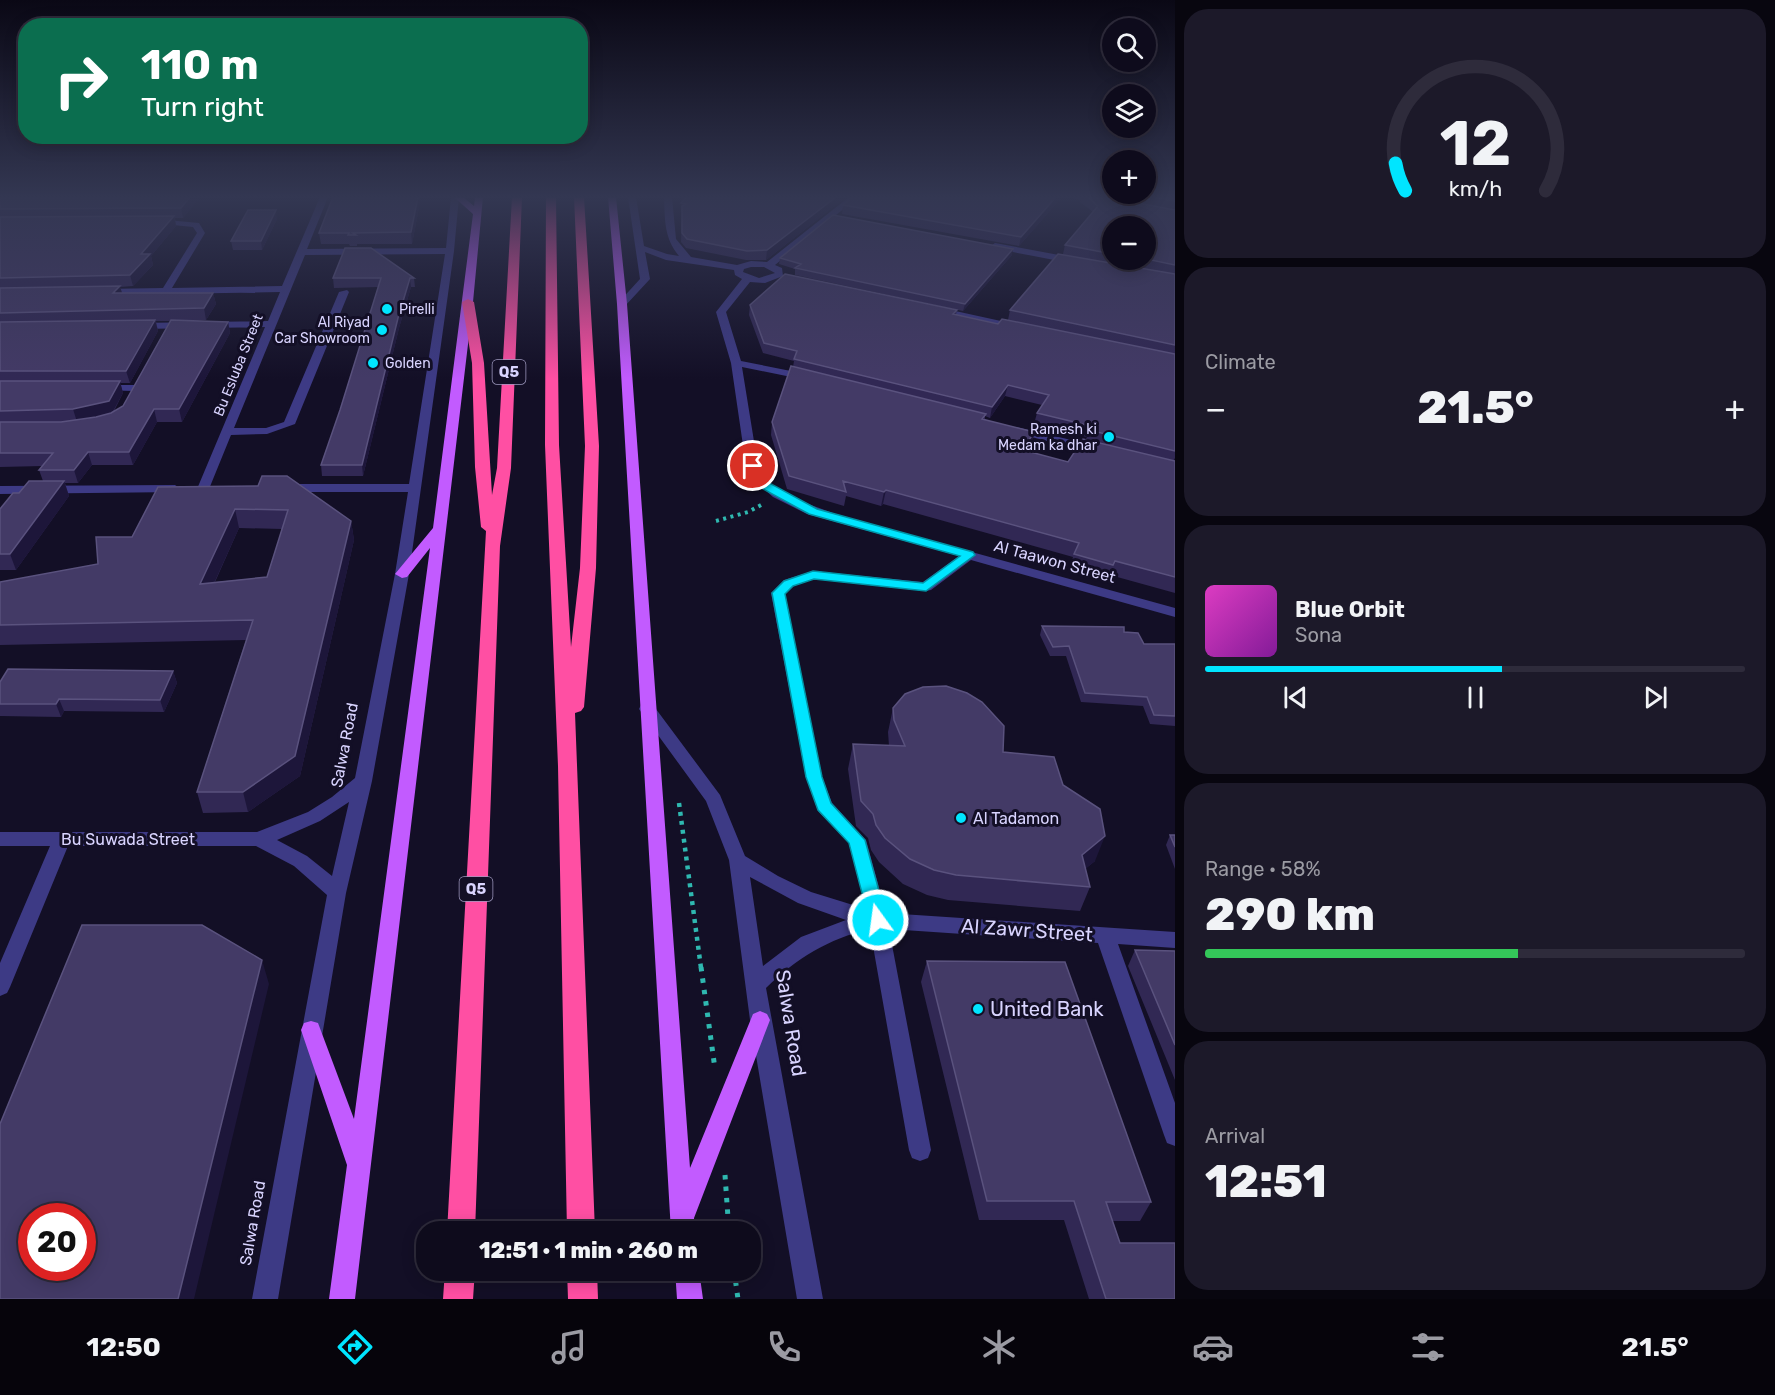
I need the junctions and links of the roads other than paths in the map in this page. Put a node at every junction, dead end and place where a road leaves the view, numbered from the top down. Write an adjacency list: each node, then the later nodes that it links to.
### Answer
1 (186, 258): 22 (street)
2 (298, 258): 21 (street, Bu Esluba Street)
3 (449, 258): 39 (street, Salwa Road)
4 (472, 258): 25 (main road)
5 (514, 258): 42 (highway, Q5)
6 (551, 258): 47 (highway)
7 (582, 258): 47 (highway)
8 (618, 258): 26 (main road)
9 (647, 258): 16 (street)
10 (672, 258): 13 (street)
11 (778, 258): 15 (street)
12 (1059, 258): 14 (street)
13 (684, 259): 16 (street); 17 (street)
14 (1083, 262)
15 (769, 265): 17 (street); 18 (street)
16 (652, 266): 26 (street)
17 (738, 268): 19 (street)
18 (778, 277): 19 (street); 20 (street)
19 (747, 279): 31 (street, Al Taawon Street)
20 (790, 279)
21 (285, 290): 22 (street); 28 (street, Bu Esluba Street)
22 (166, 291): 23 (street)
23 (95, 292)
24 (344, 292): 36 (street)
25 (468, 302): 41 (main road); 42 (highway)
26 (622, 304): 46 (main road)
27 (930, 309): 30 (street)
28 (270, 324): 29 (street); 36 (street, Bu Esluba Street)
29 (124, 326)
30 (1035, 332)
31 (736, 363): 32 (street); 43 (street, Al Taawon Street)
32 (818, 380)
33 (89, 388): 34 (street)
34 (134, 388)
35 (1002, 426): 37 (street)
36 (226, 432): 40 (street, Bu Esluba Street)
37 (1106, 452)
38 (274, 488): 39 (street)
39 (416, 488): 44 (street, Salwa Road)
40 (0, 490)
41 (438, 530): 44 (main road); 63 (main road)
42 (492, 546): 64 (highway, Q5)
43 (969, 555): 45 (street, Al Taawon Street); 54 (street)
44 (402, 574): 48 (street, Salwa Road)
45 (1175, 613)
46 (647, 709): 52 (street, Salwa Road); 66 (main road)
47 (568, 765): 65 (highway)
48 (363, 781): 51 (street, Bu Suwada Street); 53 (street, Salwa Road)
49 (0, 839): 50 (street, Bu Suwada Street)
50 (62, 839): 51 (street, Bu Suwada Street); 58 (street)
51 (257, 839): 53 (street, Bu Suwada Street)
52 (738, 860): 54 (street, Al Zawr Street); 57 (street, Salwa Road)
53 (337, 893): 60 (street, Salwa Road)
54 (878, 920): 55 (street, Al Zawr Street); 57 (street, Al Zawr Street); 62 (street)
55 (1105, 935): 56 (street, Al Zawr Street); 61 (street)
56 (1175, 940)
57 (755, 986): 59 (street, Salwa Road)
58 (0, 987)
59 (760, 1020): 67 (main road); 76 (street, Salwa Road)
60 (312, 1030): 63 (main road); 71 (street, Salwa Road)
61 (1175, 1135)
62 (920, 1150)
63 (359, 1163): 72 (main road)
64 (461, 1221)
65 (581, 1221)
66 (683, 1221)
67 (685, 1221)
68 (459, 1281): 73 (highway)
69 (582, 1281): 74 (highway)
70 (688, 1281): 75 (main road)
71 (265, 1299)
72 (342, 1299)
73 (458, 1299)
74 (583, 1299)
75 (690, 1299)
76 (810, 1299)

